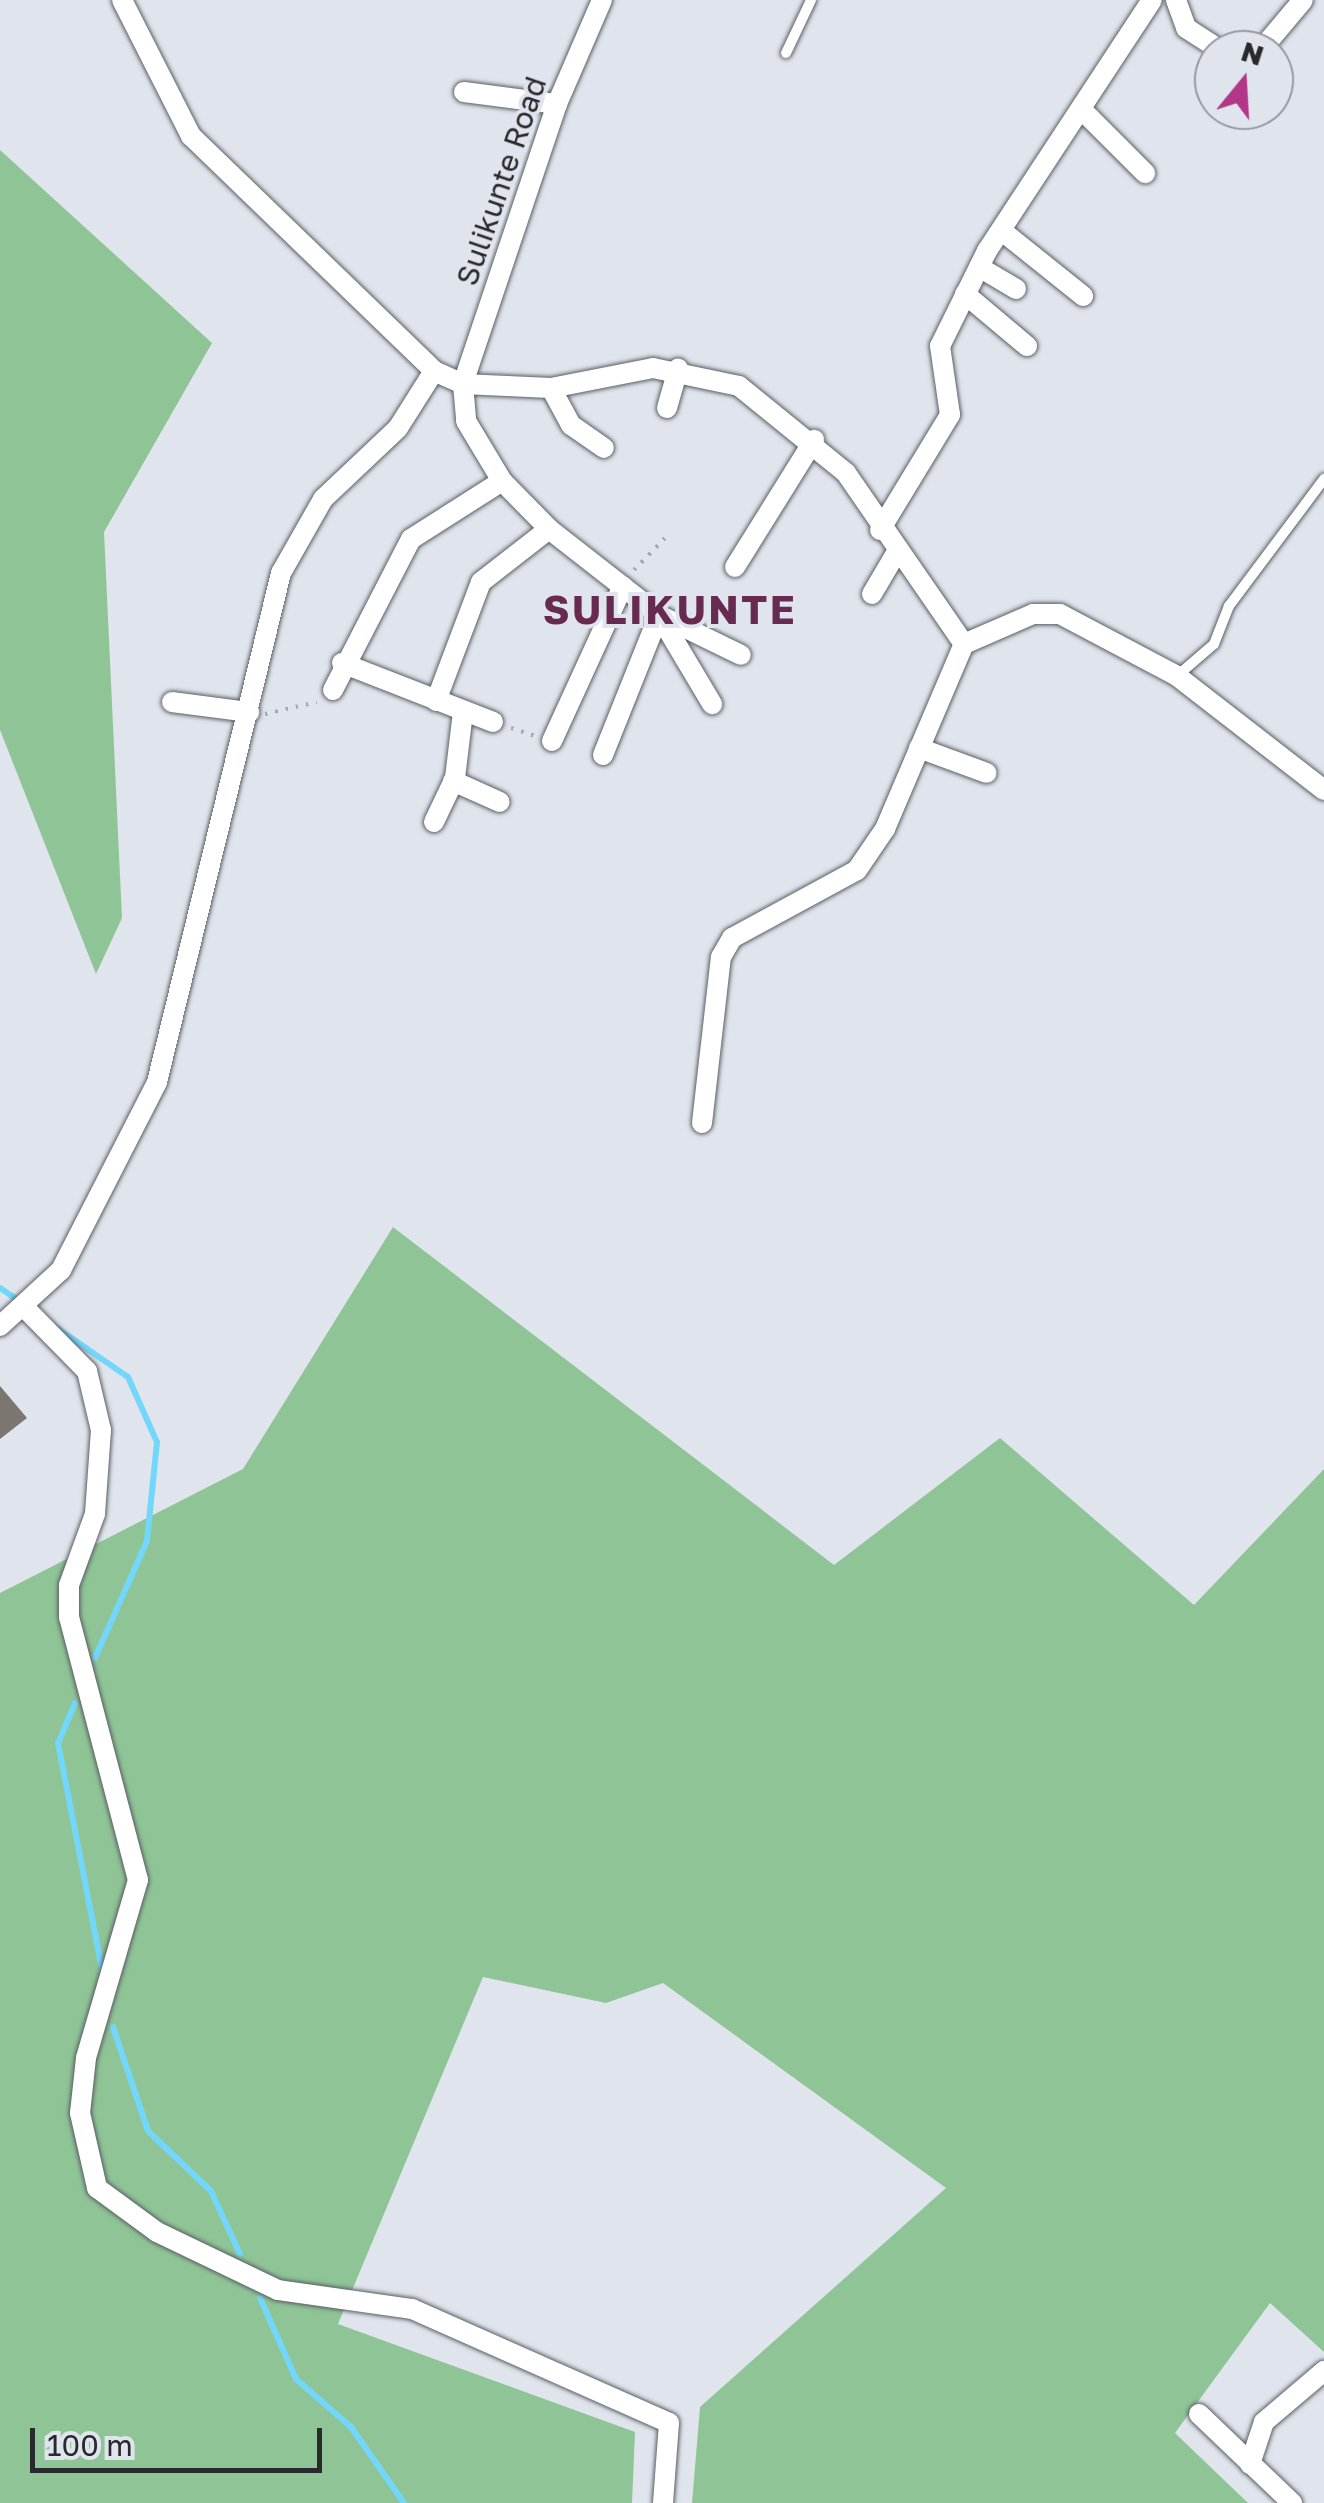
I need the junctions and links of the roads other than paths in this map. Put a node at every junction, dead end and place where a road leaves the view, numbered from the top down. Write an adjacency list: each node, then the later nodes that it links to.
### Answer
1 (122, 0): 21 (street)
2 (602, 0): 11 (street, Sulikunte Road)
3 (811, 0): 9 (lane)
4 (1152, 0): 12 (street)
5 (1176, 0): 8 (street)
6 (1302, 0): 7 (street)
7 (1277, 30)
8 (1194, 33)
9 (786, 53)
10 (464, 92): 11 (street)
11 (556, 104): 22 (street, Sulikunte Road)
12 (1084, 110): 13 (street); 14 (street)
13 (1145, 173)
14 (1002, 232): 15 (street); 18 (street)
15 (979, 267): 16 (street); 17 (street)
16 (1016, 289)
17 (966, 294): 19 (street); 30 (street)
18 (1083, 296)
19 (1027, 346)
20 (678, 369): 23 (street); 24 (street); 25 (street)
21 (434, 371): 22 (street); 44 (street)
22 (463, 384): 23 (street); 28 (street)
23 (551, 388): 26 (street)
24 (667, 408)
25 (814, 440): 30 (street); 32 (street)
26 (604, 448)
27 (1324, 479): 39 (lane)
28 (502, 482): 29 (street); 38 (street)
29 (549, 528): 33 (street); 41 (street)
30 (880, 530): 31 (street)
31 (895, 556): 34 (street); 36 (street)
32 (734, 567)
33 (623, 586): 35 (street); 47 (street)
34 (872, 594)
35 (660, 615): 37 (street); 43 (street); 49 (street)
36 (964, 644): 39 (street); 48 (street)
37 (740, 655)
38 (342, 663): 40 (street); 41 (street)
39 (1177, 676): 52 (street)
40 (333, 690)
41 (436, 701): 45 (street)
42 (172, 702): 44 (street)
43 (712, 704)
44 (248, 712): 56 (street)
45 (463, 712): 46 (street); 51 (street)
46 (492, 722)
47 (552, 741)
48 (919, 748): 50 (street); 55 (street)
49 (602, 755)
50 (986, 773)
51 (454, 781): 53 (street); 54 (street)
52 (1324, 790)
53 (500, 802)
54 (434, 822)
55 (702, 1123)
56 (28, 1303): 57 (street); 61 (street)
57 (0, 1326)
58 (1324, 2372): 60 (street)
59 (1199, 2414): 60 (street)
60 (1250, 2464): 62 (street)
61 (662, 2503)
62 (1292, 2503)

